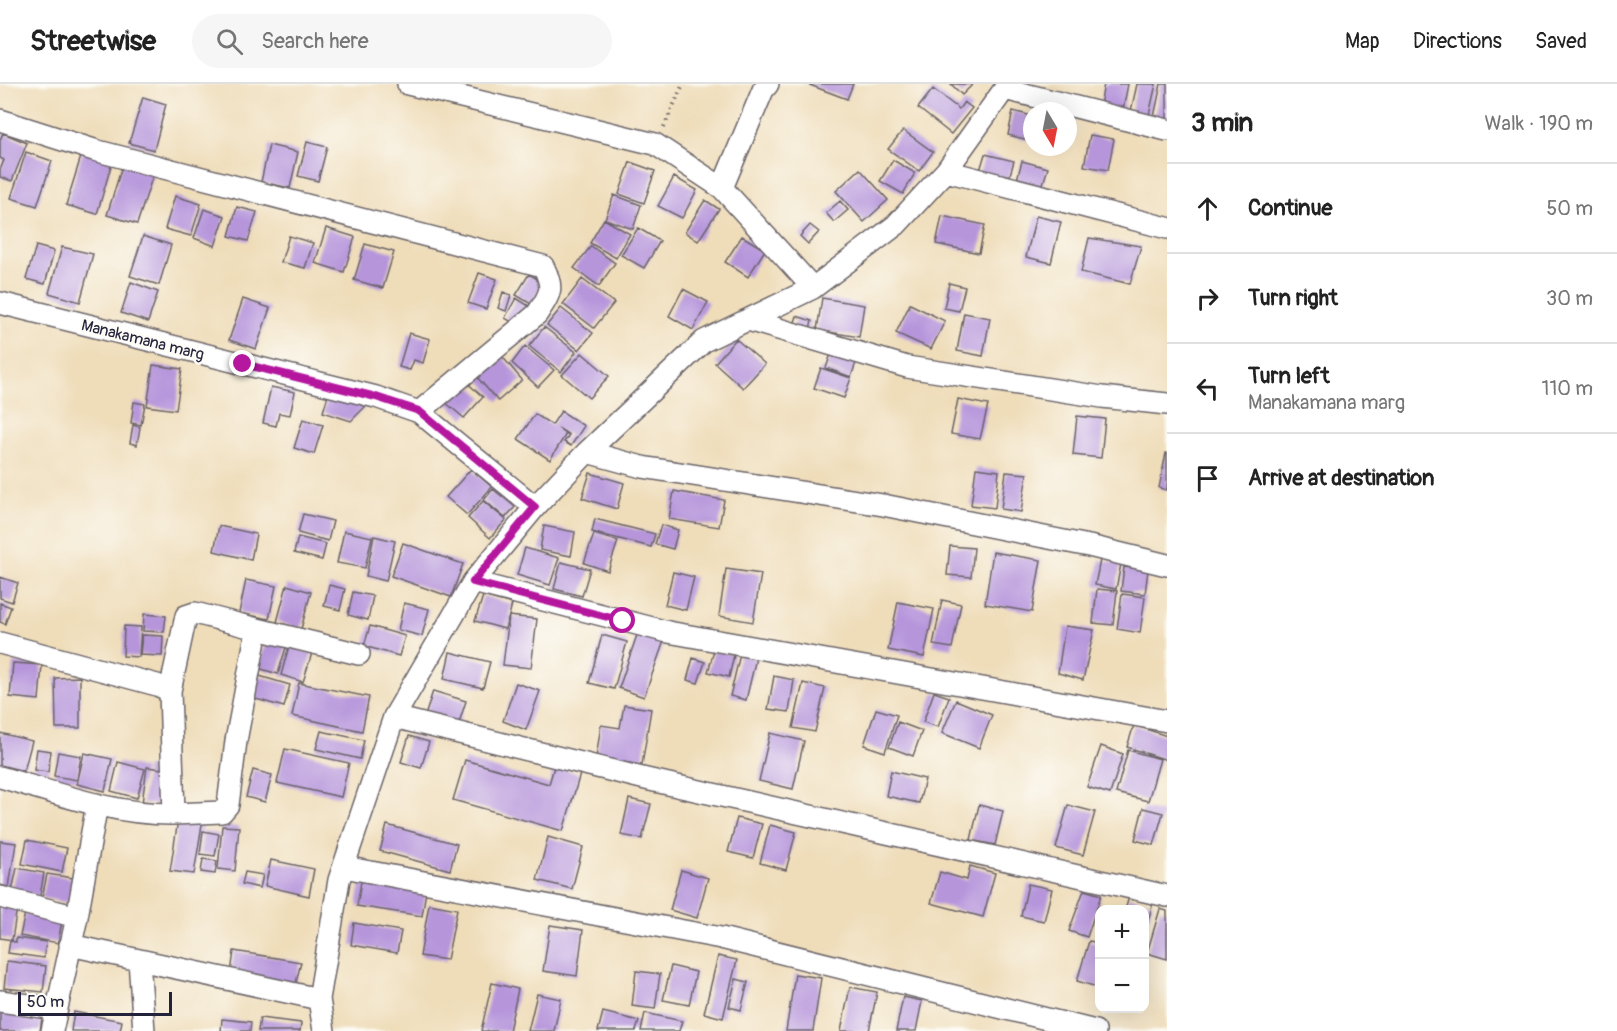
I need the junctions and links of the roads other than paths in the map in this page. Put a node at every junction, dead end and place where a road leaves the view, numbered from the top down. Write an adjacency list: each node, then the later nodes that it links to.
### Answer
1 (408, 84): 7 (street)
2 (768, 84): 7 (street)
3 (1007, 87): 5 (street); 6 (street)
4 (0, 120): 13 (street)
5 (1167, 130)
6 (946, 171): 8 (street); 9 (street)
7 (722, 188): 9 (street)
8 (1167, 228)
9 (813, 288): 11 (street)
10 (0, 303): 13 (street, Manakamana marg)
11 (748, 320): 12 (street); 14 (street)
12 (1167, 404)
13 (419, 411): 15 (street, Manakamana marg)
14 (587, 452): 15 (street); 16 (street)
15 (535, 507): 17 (street)
16 (1167, 565)
17 (473, 582): 22 (street); 23 (street)
18 (257, 629): 20 (street); 21 (street); 26 (street)
19 (0, 643): 21 (street)
20 (359, 654)
21 (170, 691): 26 (street)
22 (394, 717): 27 (street); 28 (street)
23 (1167, 721)
24 (0, 777): 25 (street)
25 (97, 804): 26 (street); 30 (street)
26 (174, 814)
27 (344, 867): 33 (street); 39 (street)
28 (1167, 896)
29 (0, 897): 30 (street)
30 (77, 917): 31 (street)
31 (70, 945): 32 (street); 35 (street)
32 (139, 960): 33 (street); 38 (street)
33 (320, 999): 36 (street)
34 (0, 1001): 35 (street)
35 (57, 1009): 37 (street)
36 (329, 1030)
37 (52, 1031)
38 (144, 1031)
39 (1095, 1031)

